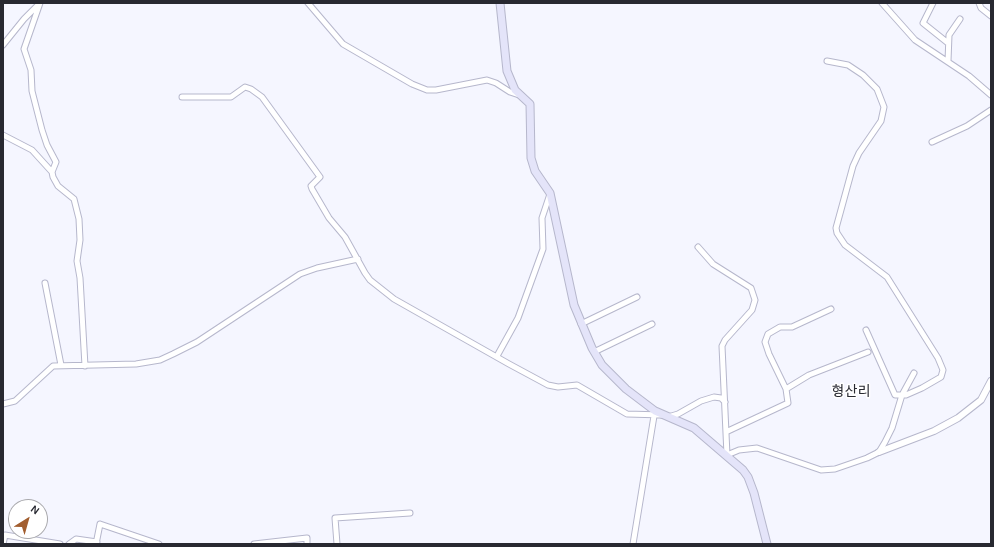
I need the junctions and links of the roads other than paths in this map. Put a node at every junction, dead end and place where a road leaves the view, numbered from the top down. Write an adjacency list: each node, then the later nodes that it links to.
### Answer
1 (308, 3): 12 (street)
2 (500, 3): 12 (main road)
3 (882, 3): 11 (street)
4 (933, 3): 8 (street)
5 (979, 3): 6 (street)
6 (991, 16)
7 (960, 19): 8 (street)
8 (948, 43): 11 (street)
9 (3, 45): 18 (street)
10 (827, 61): 36 (street)
11 (948, 61): 13 (street)
12 (520, 95): 19 (main road)
13 (991, 95)
14 (182, 98): 21 (street)
15 (991, 110): 17 (street)
16 (3, 135): 18 (street)
17 (932, 142)
18 (52, 172): 32 (street)
19 (550, 193): 25 (main road); 30 (street)
20 (698, 247): 37 (street)
21 (358, 259): 30 (street); 32 (street)
22 (45, 283): 31 (street)
23 (637, 297): 25 (street)
24 (831, 309): 35 (street)
25 (581, 324): 28 (main road)
26 (652, 324): 28 (street)
27 (866, 330): 36 (street)
28 (594, 352): 40 (main road)
29 (868, 352): 35 (street)
30 (497, 356): 39 (street)
31 (61, 365): 32 (street); 38 (street)
32 (85, 366)
33 (914, 374): 36 (street)
34 (991, 381): 42 (street)
35 (786, 389): 41 (street)
36 (902, 395): 42 (street)
37 (725, 402): 40 (street); 41 (street)
38 (3, 404)
39 (654, 416): 40 (street); 53 (street)
40 (665, 416): 43 (main road)
41 (728, 431): 43 (street)
42 (879, 452): 43 (street)
43 (727, 455): 54 (main road)
44 (410, 513): 52 (street)
45 (97, 543): 48 (street); 49 (street)
46 (3, 544): 47 (street)
47 (60, 544)
48 (69, 544)
49 (159, 544)
50 (254, 544): 51 (street)
51 (307, 544)
52 (337, 544)
53 (634, 544)
54 (767, 544)

